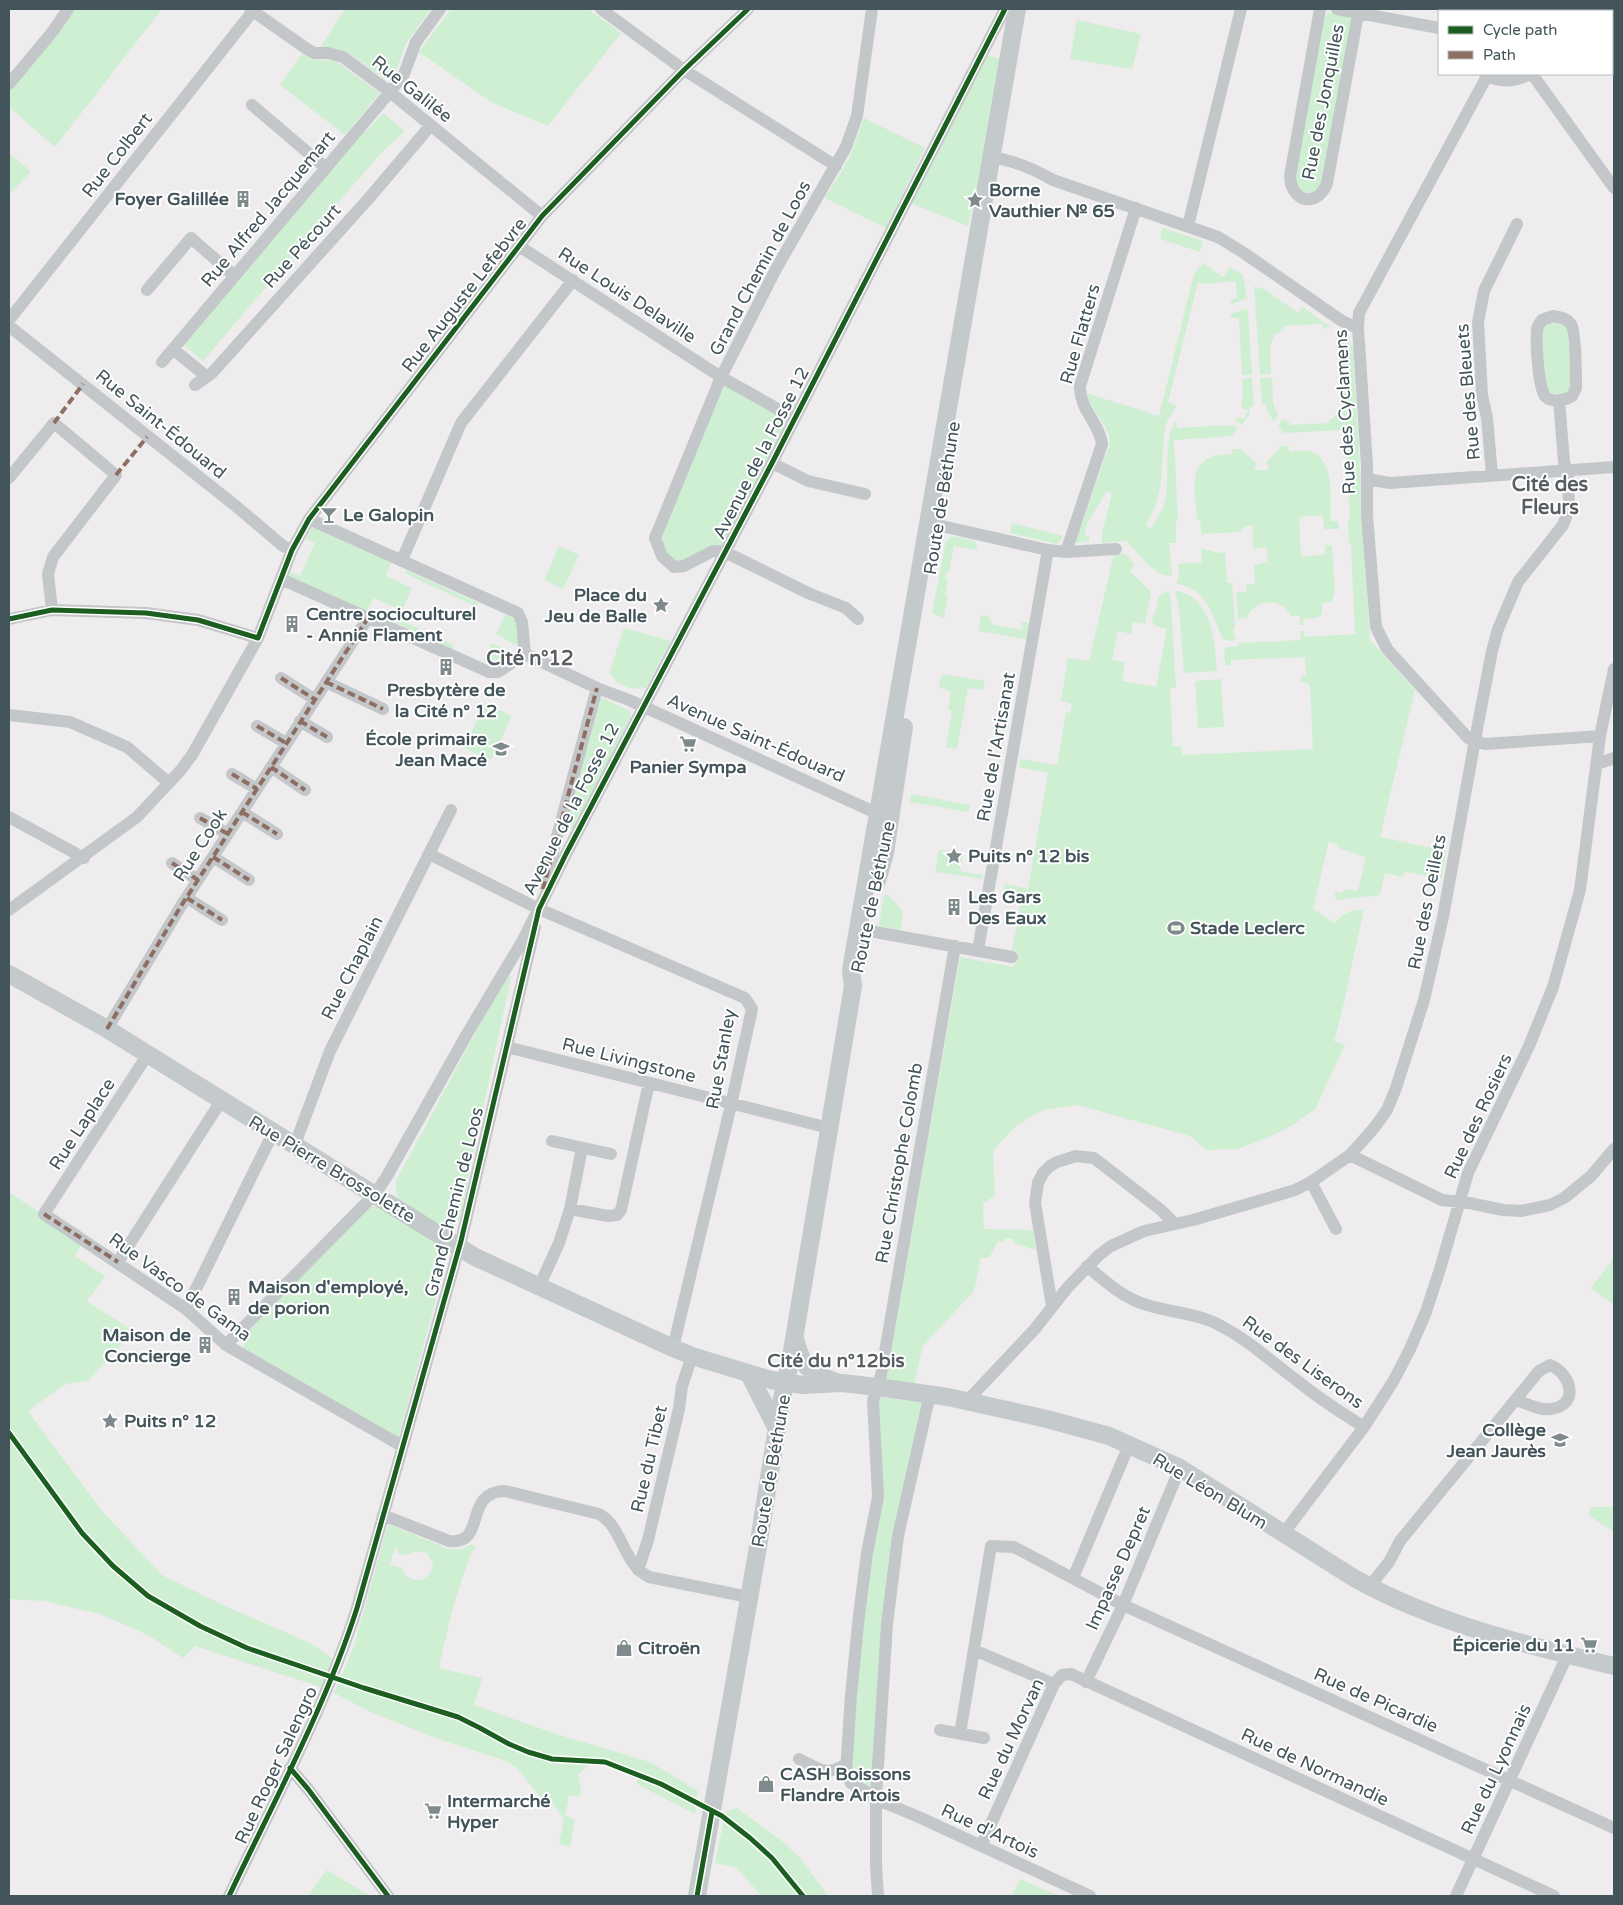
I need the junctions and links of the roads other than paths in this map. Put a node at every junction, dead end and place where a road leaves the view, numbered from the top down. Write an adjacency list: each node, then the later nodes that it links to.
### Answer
1 (68, 9): 21 (street)
2 (440, 9): 22 (street, Rue Alfred Jacquemart)
3 (601, 9): 17 (street)
4 (748, 9): 17 (street, Rue Auguste Lefebvre)
5 (872, 9): 26 (street, Grand Chemin de Loos)
6 (1005, 9): 15 (street, Avenue de la Fosse 12)
7 (1017, 9): 16 (main road, Route de Béthune)
8 (1029, 9): 16 (main road, Route de Béthune)
9 (1241, 9): 32 (street)
10 (1320, 9): 13 (street, Rue des Jonquilles)
11 (1337, 9): 13 (street)
12 (252, 10): 22 (street, Rue Galilée); 37 (street, Rue Colbert)
13 (1359, 11): 14 (street)
14 (1438, 28)
15 (993, 32): 16 (street); 46 (street, Avenue de la Fosse 12)
16 (1017, 35): 25 (main road, Route de Béthune)
17 (684, 70): 26 (street); 30 (street, Rue Auguste Lefebvre)
18 (1486, 75): 19 (street); 39 (street, Rue des Cyclamens)
19 (1528, 75)
20 (1532, 75): 28 (street)
21 (9, 84)
22 (390, 92): 24 (street, Rue Galilée); 27 (street, Rue Alfred Jacquemart)
23 (252, 105): 27 (street)
24 (431, 125): 30 (street, Rue Galilée); 42 (street, Rue Pécourt)
25 (996, 158): 29 (street); 55 (main road, Route de Béthune)
26 (836, 166): 43 (street, Grand Chemin de Loos)
27 (326, 168): 34 (street, Rue Alfred Jacquemart)
28 (1614, 188)
29 (1136, 208): 32 (street); 60 (street, Rue Flatters)
30 (542, 216): 33 (street, Rue Auguste Lefebvre)
31 (1517, 224): 50 (street, Rue des Bleuets)
32 (1188, 226): 39 (street)
33 (519, 246): 35 (street, Rue Louis Delaville); 54 (street, Rue Auguste Lefebvre)
34 (236, 274): 36 (street); 40 (street, Rue Alfred Jacquemart)
35 (573, 280): 43 (street, Rue Louis Delaville); 61 (street)
36 (147, 290)
37 (9, 320)
38 (9, 326): 57 (street, Rue Saint-Édouard)
39 (1358, 328): 52 (street, Rue des Cyclamens)
40 (172, 349): 41 (street, Rue Alfred Jacquemart); 42 (street)
41 (162, 362)
42 (207, 377): 44 (street, Rue Pécourt)
43 (721, 377): 46 (street, Rue Louis Delaville); 59 (street, Grand Chemin de Loos)
44 (195, 385)
45 (1559, 400): 45 (street); 49 (street, Rue des Oeillets)
46 (794, 418): 47 (street, Avenue de la Fosse 12)
47 (772, 463): 53 (street); 59 (street, Avenue de la Fosse 12)
48 (1614, 467): 49 (street)
49 (1566, 470): 50 (street); 82 (street, Rue des Oeillets)
50 (1492, 475): 52 (street)
51 (9, 478): 63 (street)
52 (1367, 479): 82 (street, Rue des Cyclamens)
53 (865, 494)
54 (309, 519): 57 (street, Rue Auguste Lefebvre); 61 (street)
55 (933, 523): 58 (street); 93 (main road, Route de Béthune)
56 (1116, 549): 60 (street)
57 (292, 550): 62 (street, Rue Auguste Lefebvre)
58 (1048, 550): 60 (street); 110 (street, Rue de l'Artisanat)
59 (725, 552): 66 (street); 75 (street, Avenue de la Fosse 12)
60 (1066, 552)
61 (402, 560): 68 (street)
62 (281, 580): 64 (street); 67 (street, Rue Auguste Lefebvre)
63 (52, 610): 65 (street); 67 (street)
64 (368, 618): 68 (street); 71 (street, Rue Cook)
65 (9, 619)
66 (858, 619)
67 (258, 638): 88 (street, Rue Auguste Lefebvre)
68 (525, 654): 72 (street, Avenue Saint-Édouard)
69 (1614, 669): 73 (street, Rue des Rosiers)
70 (281, 678): 74 (street)
71 (326, 682): 74 (street, Rue Cook); 76 (street)
72 (597, 688): 75 (street, Avenue Saint-Édouard); 105 (street, Grand Chemin de Loos)
73 (1612, 691): 80 (street, Rue des Rosiers)
74 (314, 699): 78 (street, Rue Cook)
75 (644, 707): 93 (street, Avenue Saint-Édouard); 105 (street, Avenue de la Fosse 12)
76 (383, 709)
77 (9, 715): 88 (street)
78 (300, 721): 81 (street); 83 (street, Rue Cook)
79 (257, 726): 83 (street)
80 (1600, 736): 82 (street); 85 (street, Rue des Rosiers)
81 (327, 737)
82 (1475, 741): 126 (street, Rue des Oeillets)
83 (286, 743): 86 (street, Rue Cook)
84 (1614, 758): 85 (street)
85 (1597, 764): 129 (street, Rue des Rosiers)
86 (271, 768): 89 (street, Rue Cook); 90 (street)
87 (232, 774): 89 (street)
88 (169, 783): 100 (street, Rue Auguste Lefebvre)
89 (257, 789): 92 (street, Rue Cook)
90 (305, 790)
91 (451, 810): 98 (street, Rue Chaplain)
92 (242, 812): 96 (street, Rue Cook); 97 (street)
93 (884, 816): 108 (main road, Route de Béthune)
94 (9, 817): 100 (street)
95 (200, 818): 96 (street)
96 (228, 834): 99 (street, Rue Cook)
97 (277, 834)
98 (429, 854): 105 (street, Rue Stanley); 122 (street, Rue Chaplain)
99 (213, 857): 102 (street, Rue Cook); 103 (street)
100 (84, 858): 106 (street, Rue Auguste Lefebvre)
101 (172, 863): 102 (street)
102 (198, 880): 104 (street, Rue Cook)
103 (249, 880)
104 (186, 898): 107 (street); 113 (street, Rue Cook)
105 (539, 909): 114 (street, Grand Chemin de Loos); 118 (street, Rue Stanley); 128 (street, Avenue de la Fosse 12)
106 (9, 910)
107 (222, 920)
108 (863, 930): 109 (street); 119 (main road, Route de Béthune)
109 (955, 946): 110 (street); 147 (street, Rue Christophe Colomb)
110 (978, 950): 111 (street)
111 (1012, 957)
112 (9, 974): 113 (main road, Rue Pierre Brossolette)
113 (107, 1029): 115 (main road, Rue Pierre Brossolette)
114 (507, 1047): 116 (street, Rue Livingstone); 134 (street, Grand Chemin de Loos)
115 (148, 1054): 117 (main road, Rue Pierre Brossolette); 131 (street, Rue Laplace)
116 (649, 1083): 118 (street, Rue Livingstone); 130 (street)
117 (222, 1101): 120 (main road, Rue Pierre Brossolette); 135 (street)
118 (731, 1105): 119 (street, Rue Livingstone); 142 (street, Rue Stanley)
119 (830, 1128): 140 (main road, Route de Béthune)
120 (272, 1133): 122 (main road, Rue Pierre Brossolette); 139 (street)
121 (552, 1141): 123 (street)
122 (294, 1147): 128 (main road, Rue Pierre Brossolette)
123 (582, 1148): 125 (street); 130 (street)
124 (1614, 1149): 129 (street)
125 (611, 1154)
126 (1350, 1155): 127 (street, Rue des Oeillets); 129 (street)
127 (1311, 1182): 132 (street, Rue des Oeillets); 133 (street)
128 (374, 1194): 134 (main road, Rue Pierre Brossolette); 141 (street, Avenue de la Fosse 12)
129 (1459, 1201): 151 (street, Rue des Rosiers)
130 (570, 1209): 137 (street)
131 (44, 1214): 135 (street, Rue Vasco de Gama)
132 (1174, 1223): 136 (street, Rue des Oeillets); 138 (street)
133 (1336, 1229)
134 (458, 1248): 137 (main road, Rue Pierre Brossolette); 154 (street, Grand Chemin de Loos)
135 (118, 1262): 139 (street, Rue Vasco de Gama)
136 (1087, 1266): 138 (street, Rue des Oeillets); 151 (street, Rue des Liserons)
137 (539, 1287): 142 (main road, Rue Pierre Brossolette)
138 (1052, 1306): 150 (street, Rue des Oeillets)
139 (186, 1309): 141 (street, Rue Vasco de Gama)
140 (794, 1334): 145 (main road, Route de Béthune); 146 (main road)
141 (226, 1345): 154 (street, Rue Vasco de Gama)
142 (673, 1348): 143 (main road, Rue Pierre Brossolette)
143 (692, 1356): 144 (main road, Rue Pierre Brossolette); 159 (street, Rue du Tibet)
144 (749, 1374): 145 (main road, Rue Pierre Brossolette); 152 (main road)
145 (786, 1382): 146 (main road, Rue Léon Blum); 152 (main road, Route de Béthune)
146 (842, 1383): 147 (main road, Rue Léon Blum)
147 (877, 1386): 148 (main road, Rue Léon Blum); 173 (street, Rue Christophe Colomb)
148 (930, 1394): 150 (main road, Rue Léon Blum); 176 (street)
149 (1516, 1400): 161 (street)
150 (967, 1401): 153 (main road, Rue Léon Blum)
151 (1364, 1426): 158 (street, Rue des Rosiers)
152 (777, 1429): 162 (main road, Route de Béthune)
153 (1129, 1445): 155 (main road, Rue Léon Blum); 160 (street)
154 (402, 1446): 156 (street, Grand Chemin de Loos)
155 (1180, 1468): 158 (main road, Rue Léon Blum); 163 (street, Impasse Depret)
156 (387, 1500): 157 (street, Rue Roger Salengro)
157 (383, 1515): 159 (street, Rue du Tibet); 174 (street, Rue Roger Salengro)
158 (1283, 1534): 161 (main road, Rue Léon Blum)
159 (638, 1570): 162 (street)
160 (1073, 1578): 163 (street, Rue de Picardie); 164 (street, Rue de Picardie)
161 (1369, 1586): 165 (main road, Rue Léon Blum)
162 (749, 1597): 182 (main road, Route de Béthune)
163 (1123, 1605): 168 (street, Impasse Depret); 175 (street, Rue de Picardie)
164 (974, 1650): 167 (street, Rue de Normandie); 170 (street)
165 (1567, 1656): 166 (main road, Rue Léon Blum); 175 (street, Rue du Lyonnais)
166 (1614, 1666)
167 (1058, 1679): 168 (street, Rue de Normandie); 178 (street, Rue du Morvan)
168 (1086, 1682): 179 (street, Rue de Normandie)
169 (940, 1730): 170 (street)
170 (960, 1734): 171 (street)
171 (984, 1738)
172 (799, 1759): 173 (street)
173 (846, 1764): 176 (street, Rue d'Artois)
174 (290, 1768): 180 (street, Rue Roger Salengro); 181 (street)
175 (1510, 1781): 177 (street, Rue de Picardie); 179 (street, Rue du Lyonnais)
176 (876, 1797): 178 (street, Rue d'Artois); 183 (street)
177 (1614, 1828)
178 (981, 1846): 184 (street, Rue d'Artois)
179 (1473, 1859): 185 (street, Rue du Lyonnais); 186 (street, Rue de Normandie)
180 (229, 1896)
181 (388, 1896)
182 (697, 1896)
183 (878, 1896)
184 (1090, 1896)
185 (1456, 1896)
186 (1554, 1896)

